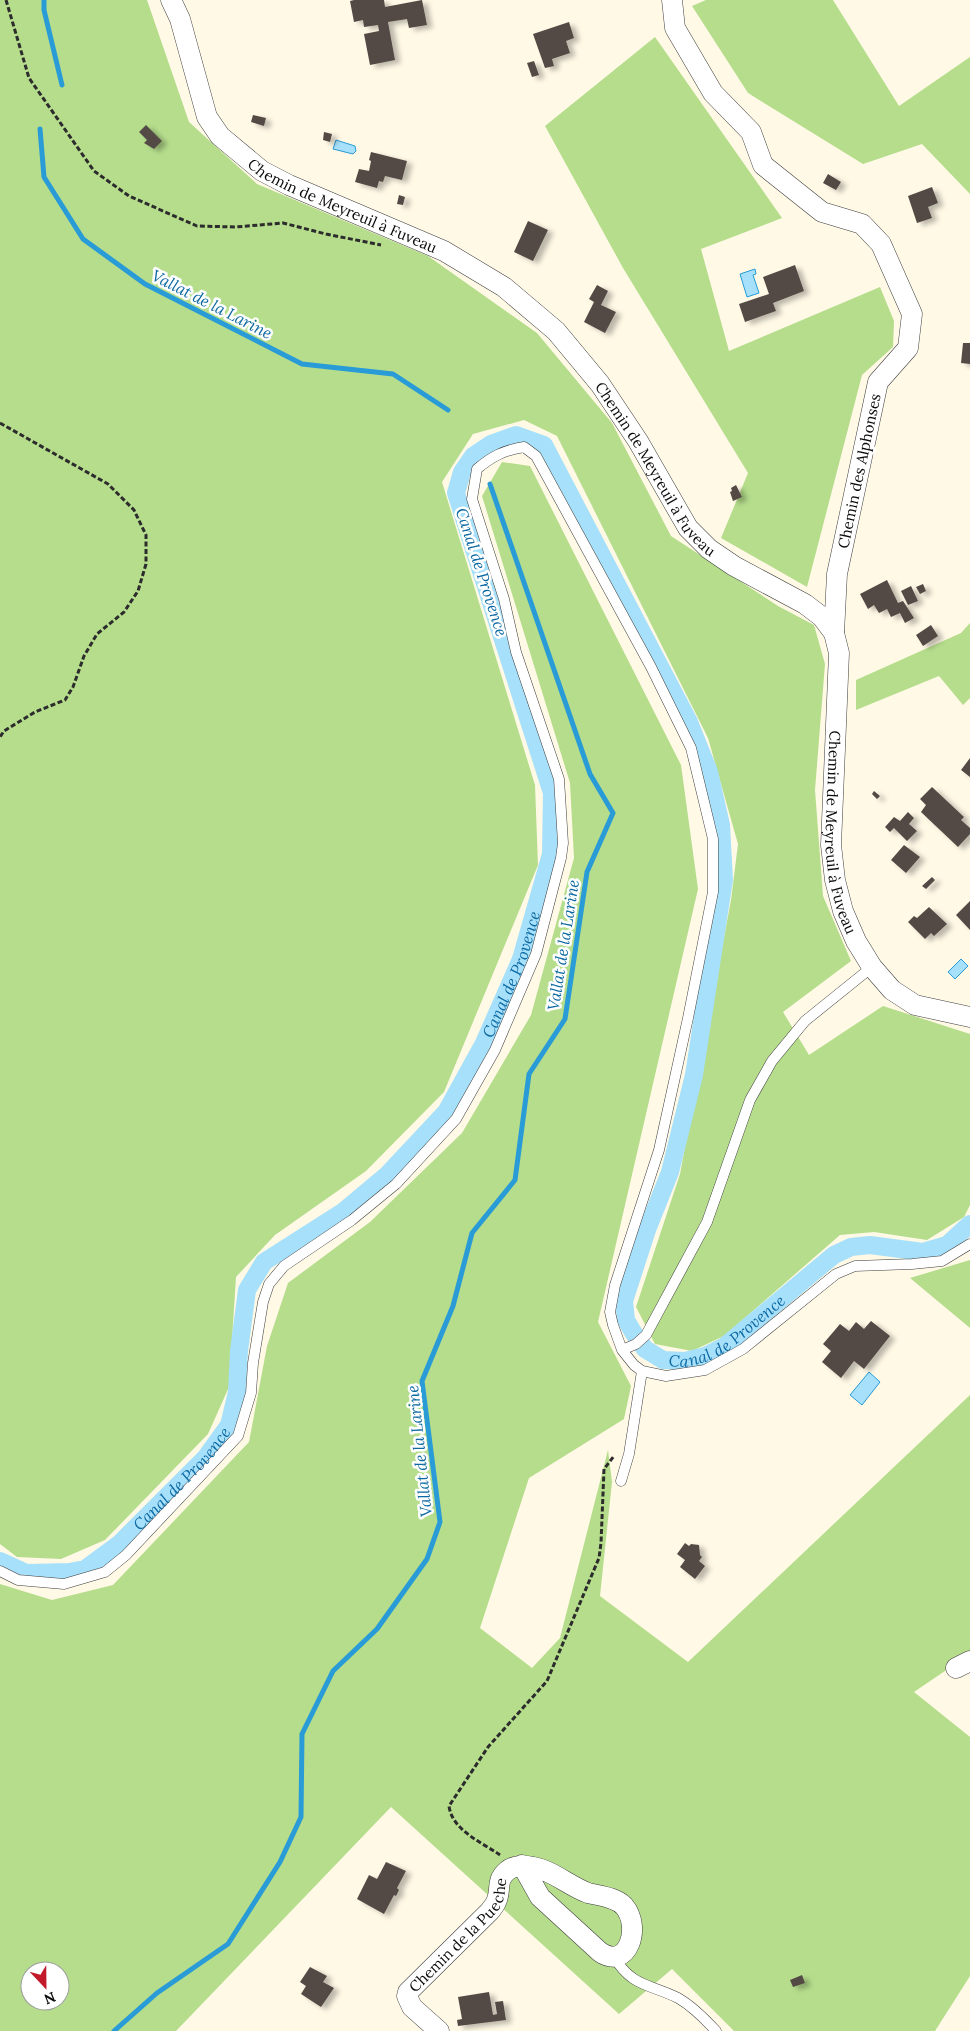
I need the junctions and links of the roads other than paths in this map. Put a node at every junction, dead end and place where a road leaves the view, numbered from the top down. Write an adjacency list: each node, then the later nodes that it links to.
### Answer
1 (171, 0): 3 (street, Chemin de Meyreuil à Fuveau)
2 (672, 0): 3 (street, Chemin des Alphonses)
3 (834, 633): 4 (street, Chemin de Meyreuil à Fuveau)
4 (872, 968): 5 (street, Chemin de Meyreuil à Fuveau); 7 (lane)
5 (970, 1017)
6 (970, 1244): 8 (lane)
7 (622, 1350): 8 (lane); 10 (lane)
8 (642, 1371): 9 (lane)
9 (621, 1480)
10 (0, 1571)
11 (515, 1867): 12 (street, Chemin de la Pueche); 12 (street, Chemin de la Pueche); 13 (street, Chemin de la Pueche)
12 (614, 1957): 14 (lane)
13 (439, 2031)
14 (716, 2031)

